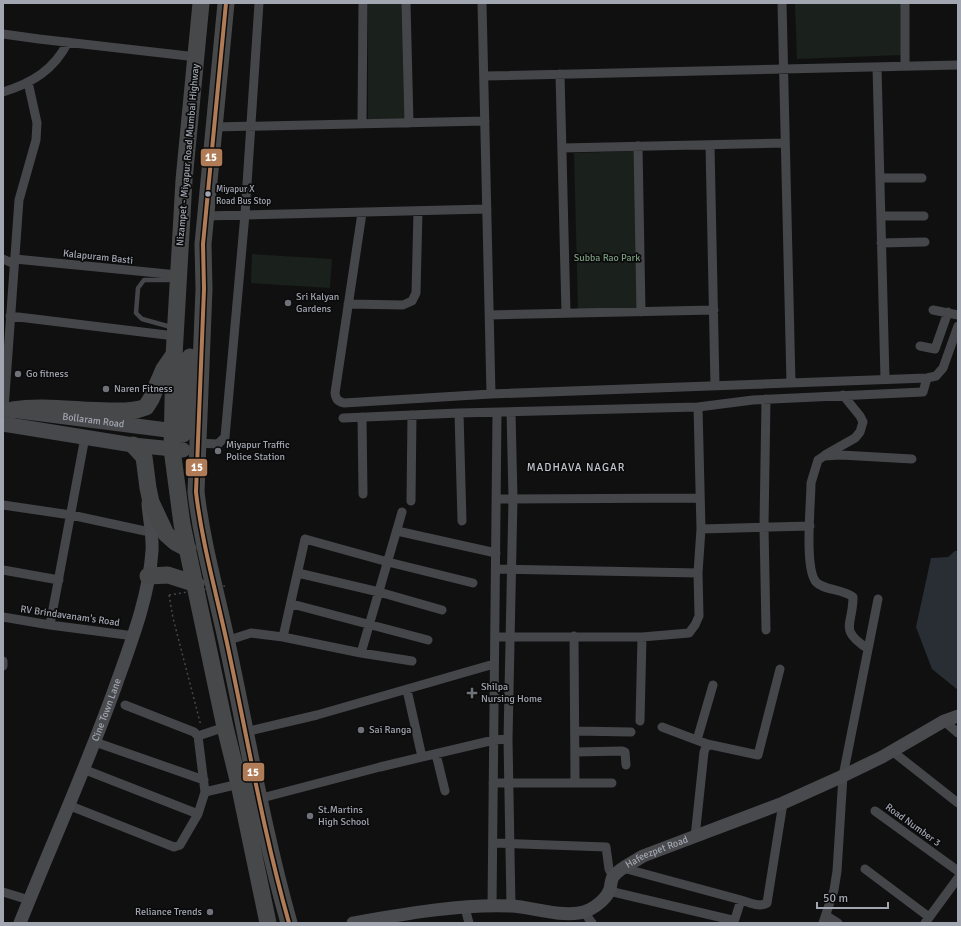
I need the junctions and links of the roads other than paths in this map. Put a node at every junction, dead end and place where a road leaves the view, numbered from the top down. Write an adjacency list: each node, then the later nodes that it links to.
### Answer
1 (201, 3): 11 (highway, Nizampet - Miyapur Road Mumbai Highway)
2 (226, 3): 24 (highway)
3 (259, 3): 23 (street)
4 (363, 3): 22 (street)
5 (406, 3): 21 (street)
6 (482, 3): 17 (street)
7 (782, 3): 15 (street)
8 (905, 3): 13 (street)
9 (3, 34): 10 (street)
10 (68, 42): 11 (street); 18 (street)
11 (197, 57): 42 (highway, Nizampet - Miyapur Road Mumbai Highway)
12 (958, 65): 13 (street)
13 (905, 66): 14 (street)
14 (877, 67): 15 (street); 29 (street)
15 (784, 69): 16 (street); 25 (street)
16 (560, 74): 17 (street); 28 (street)
17 (484, 76): 20 (street)
18 (28, 82): 19 (street); 41 (street)
19 (3, 92)
20 (485, 121): 21 (street); 31 (street)
21 (409, 123): 22 (street)
22 (362, 124): 23 (street)
23 (251, 126): 24 (street); 34 (street)
24 (215, 127): 35 (highway)
25 (785, 143): 26 (street); 59 (street)
26 (710, 145): 27 (street); 45 (street)
27 (638, 146): 28 (street); 47 (street)
28 (562, 148): 49 (street)
29 (880, 178): 30 (street); 36 (street)
30 (922, 178)
31 (487, 209): 32 (street); 50 (street)
32 (418, 211): 33 (street); 44 (street)
33 (362, 213): 34 (street); 44 (street)
34 (245, 214): 35 (street); 78 (street)
35 (206, 216): 43 (highway)
36 (881, 216): 37 (street); 39 (street)
37 (924, 216)
38 (925, 242): 39 (street)
39 (881, 243): 58 (street)
40 (3, 259): 41 (street, Kalapuram Basti)
41 (14, 261): 42 (street, Kalapuram Basti); 52 (street)
42 (178, 277): 54 (highway, Nizampet - Miyapur Road Mumbai Highway); 54 (lane)
43 (204, 288): 75 (highway); 78 (highway)
44 (348, 304): 65 (street)
45 (714, 310): 47 (street); 60 (street)
46 (933, 310): 48 (street)
47 (641, 312): 49 (street)
48 (948, 312): 51 (street); 55 (street)
49 (566, 313): 50 (street)
50 (489, 315): 61 (street)
51 (958, 315)
52 (10, 316): 54 (street); 67 (street)
53 (958, 326): 57 (street)
54 (175, 332): 56 (highway, Nizampet - Miyapur Road Mumbai Highway)
55 (920, 346)
56 (174, 356): 67 (highway); 75 (highway, Nizampet - Miyapur Road Mumbai Highway)
57 (927, 378): 58 (street); 62 (street)
58 (885, 379): 59 (street)
59 (793, 383): 60 (street); 63 (street)
60 (716, 386): 61 (street)
61 (491, 394): 65 (street)
62 (843, 395): 63 (street); 79 (street)
63 (796, 397): 64 (street)
64 (766, 399): 66 (street); 92 (street)
65 (373, 401): 72 (street)
66 (698, 407): 68 (street); 84 (street)
67 (7, 409): 75 (main road, Bollaram Road)
68 (511, 412): 70 (street); 83 (street)
69 (459, 413): 70 (street); 71 (street); 90 (street)
70 (497, 413): 85 (street)
71 (412, 415): 72 (street); 86 (street)
72 (366, 417): 73 (street); 82 (street)
73 (343, 418)
74 (3, 424): 76 (main road, Bollaram Road)
75 (178, 432): 78 (highway)
76 (85, 437): 77 (main road, Bollaram Road); 89 (street)
77 (133, 445): 78 (main road, Bollaram Road); 81 (highway)
78 (184, 447): 96 (highway); 123 (highway)
79 (824, 456): 80 (street); 91 (street)
80 (912, 459)
81 (148, 488): 94 (street, Cine Town Lane); 96 (highway)
82 (363, 494)
83 (513, 498): 84 (street); 85 (street); 100 (street)
84 (700, 498): 93 (street)
85 (496, 499): 97 (street)
86 (411, 501)
87 (3, 506): 89 (street)
88 (402, 512): 95 (street)
89 (71, 515): 94 (street); 105 (street)
90 (462, 520)
91 (810, 526): 92 (street); 124 (street)
92 (764, 527): 93 (street); 115 (street)
93 (700, 529): 102 (street)
94 (152, 531): 104 (street, Cine Town Lane)
95 (397, 531): 97 (street); 98 (street)
96 (188, 549): 107 (highway)
97 (496, 553): 99 (street)
98 (388, 562): 103 (street); 106 (street); 108 (street)
99 (496, 569): 100 (street); 121 (street)
100 (512, 569): 102 (street); 120 (street)
101 (3, 570): 105 (street)
102 (698, 572): 118 (street)
103 (298, 573): 108 (street); 110 (street)
104 (148, 576): 107 (highway); 116 (street, Cine Town Lane)
105 (59, 580): 113 (street)
106 (473, 583)
107 (196, 584): 131 (highway)
108 (379, 592): 111 (street); 114 (street)
109 (878, 599): 124 (street)
110 (292, 604): 114 (street); 119 (street)
111 (442, 610)
112 (3, 617): 113 (street, RV Brindavanam's Road)
113 (50, 625): 116 (street, RV Brindavanam's Road)
114 (370, 625): 122 (street); 125 (street)
115 (766, 630)
116 (134, 636): 151 (street, Cine Town Lane)
117 (574, 636): 118 (street); 120 (street); 143 (street)
118 (642, 636): 139 (street)
119 (283, 637): 123 (street); 125 (street)
120 (510, 637): 121 (street); 148 (street)
121 (495, 638): 129 (street)
122 (428, 640)
123 (226, 641): 128 (highway)
124 (868, 649): 159 (street)
125 (361, 653): 127 (street)
126 (3, 661): 130 (street)
127 (412, 661)
128 (231, 662): 131 (highway); 133 (highway)
129 (494, 664): 136 (street); 149 (street)
130 (3, 666)
131 (212, 666): 135 (highway)
132 (780, 669): 152 (street)
133 (235, 683): 135 (highway); 144 (highway)
134 (713, 685): 150 (street)
135 (217, 688): 142 (highway)
136 (407, 690): 144 (street); 156 (street)
137 (125, 704): 147 (street)
138 (958, 716): 140 (street, Hafeezpet Road)
139 (640, 721)
140 (944, 721): 146 (street); 153 (street, Hafeezpet Road)
141 (662, 727): 150 (street)
142 (225, 728): 147 (street); 165 (highway)
143 (575, 731): 145 (street); 154 (street)
144 (246, 732): 168 (highway)
145 (631, 732)
146 (958, 733)
147 (201, 735): 160 (street)
148 (508, 739): 149 (street); 163 (street)
149 (494, 740): 155 (street); 162 (street)
150 (697, 740): 152 (street)
151 (95, 742): 158 (street, Cine Town Lane); 160 (street)
152 (707, 744): 174 (street)
153 (892, 751): 159 (street, Hafeezpet Road); 170 (street)
154 (575, 752): 157 (street); 161 (street)
155 (436, 754): 156 (street); 166 (street)
156 (422, 757): 168 (street)
157 (626, 765)
158 (83, 769): 171 (street, Cine Town Lane); 173 (street)
159 (843, 776): 169 (street, Hafeezpet Road); 190 (street)
160 (204, 780): 167 (street)
161 (576, 782): 163 (street); 164 (street)
162 (493, 783): 163 (street); 175 (street)
163 (509, 783): 176 (street)
164 (612, 783)
165 (239, 784): 167 (street); 194 (highway)
166 (445, 791)
167 (205, 792): 173 (street)
168 (258, 799): 195 (highway)
169 (783, 802): 174 (street, Hafeezpet Road); 185 (street)
170 (958, 803)
171 (68, 806): 173 (street); 184 (street, Cine Town Lane)
172 (875, 811): 179 (street, Road Number 3)
173 (198, 814)
174 (695, 837): 177 (street, Hafeezpet Road)
175 (493, 843): 176 (street); 187 (street)
176 (509, 844): 180 (street); 186 (street)
177 (623, 868): 180 (street, Hafeezpet Road); 185 (street)
178 (865, 869): 192 (street)
179 (958, 871)
180 (613, 877): 182 (street)
181 (958, 878): 192 (street)
182 (609, 891): 185 (street); 191 (street)
183 (3, 892): 184 (street)
184 (29, 900): 193 (street, Cine Town Lane)
185 (741, 900)
186 (511, 906): 187 (street); 191 (street)
187 (492, 907): 188 (street)
188 (465, 908): 189 (street); 197 (street)
189 (399, 919): 196 (street)
190 (825, 919): 198 (street)
191 (592, 920)
192 (927, 920)
193 (20, 923)
194 (268, 923)
195 (288, 923)
196 (353, 923)
197 (469, 923)
198 (838, 923)

